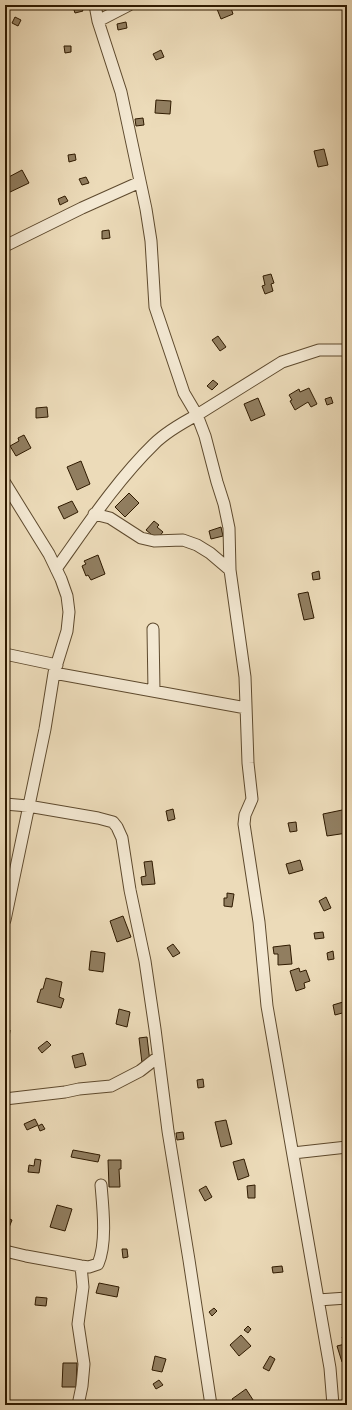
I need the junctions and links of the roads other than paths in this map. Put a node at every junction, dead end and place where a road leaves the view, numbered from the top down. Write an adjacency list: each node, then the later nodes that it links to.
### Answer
1 (95, 5): 3 (street)
2 (128, 5): 3 (street)
3 (98, 21): 4 (street)
4 (140, 182): 5 (street); 7 (street)
5 (5, 246)
6 (347, 350): 7 (street)
7 (197, 415): 9 (street); 11 (street)
8 (5, 483): 10 (street)
9 (94, 514): 10 (street); 11 (street)
10 (56, 569): 14 (street)
11 (230, 570): 16 (street)
12 (153, 629): 15 (street)
13 (5, 654): 14 (street)
14 (56, 669): 15 (street); 18 (street)
15 (154, 691): 16 (street)
16 (246, 708): 25 (street)
17 (5, 804): 18 (street)
18 (28, 806): 19 (street); 20 (street)
19 (5, 920)
20 (158, 1057): 21 (street); 22 (street)
21 (140, 1072): 22 (street); 23 (street)
22 (160, 1078): 32 (street)
23 (5, 1099)
24 (347, 1147): 25 (street)
25 (293, 1153): 30 (street)
26 (101, 1185): 28 (street)
27 (5, 1251): 28 (street)
28 (81, 1266): 31 (street)
29 (347, 1298): 30 (street)
30 (318, 1300): 33 (street)
31 (78, 1405)
32 (211, 1405)
33 (333, 1405)

